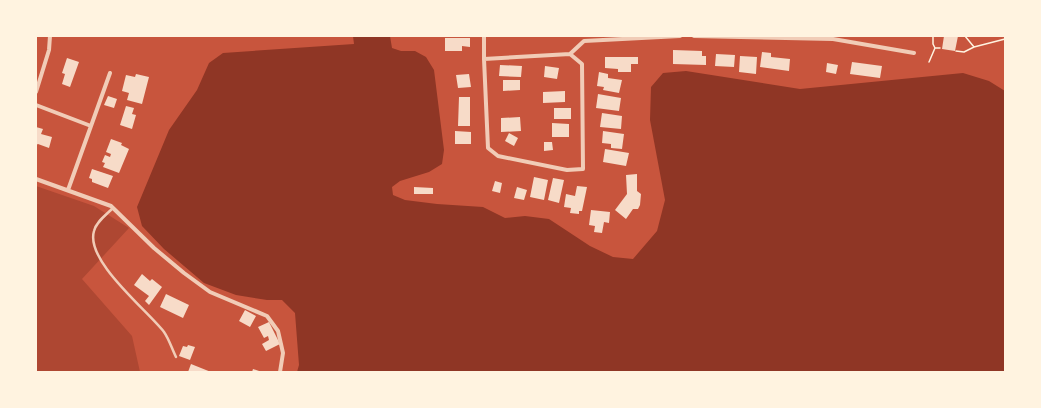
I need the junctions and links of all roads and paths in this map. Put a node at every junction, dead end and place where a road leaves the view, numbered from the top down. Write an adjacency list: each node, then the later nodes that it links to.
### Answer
1 (50, 36): 18 (street)
2 (484, 36): 15 (street)
3 (680, 36): 14 (street)
4 (694, 36): 7 (street)
5 (933, 36): 10 (path)
6 (966, 36): 9 (path)
7 (834, 38): 13 (street)
8 (1005, 39): 9 (path)
9 (974, 47): 12 (path)
10 (935, 48): 11 (path); 16 (path)
11 (940, 48)
12 (956, 50)
13 (914, 53)
14 (570, 54): 15 (street); 15 (street)
15 (484, 59)
16 (929, 62)
17 (110, 74): 20 (street)
18 (36, 92)
19 (36, 105): 20 (street)
20 (91, 126): 22 (street)
21 (36, 179): 22 (street)
22 (68, 190): 23 (street)
23 (114, 208): 24 (lane); 25 (street)
24 (176, 357)
25 (280, 372)

